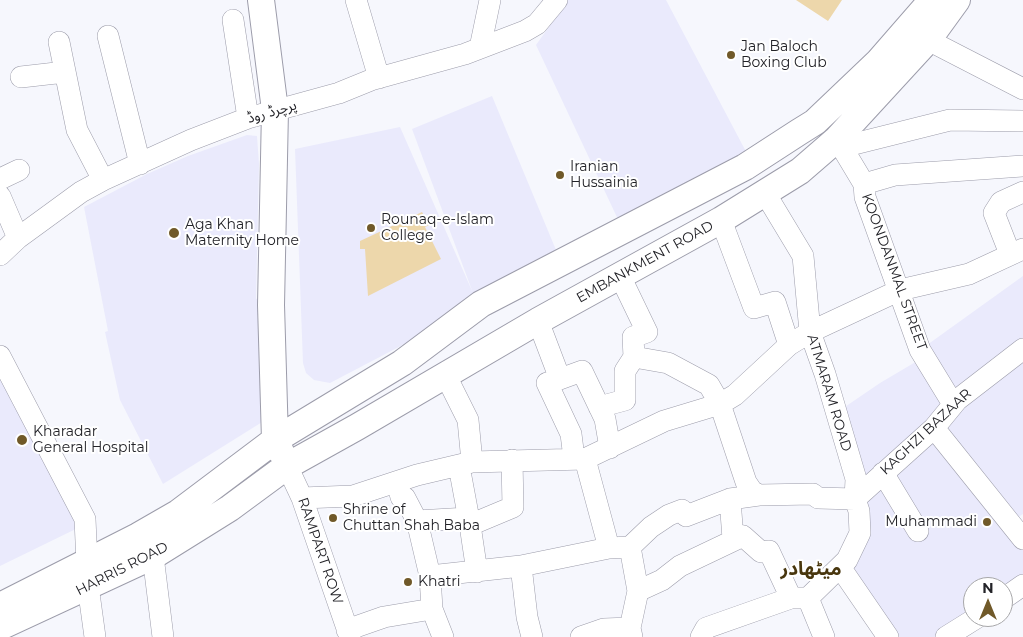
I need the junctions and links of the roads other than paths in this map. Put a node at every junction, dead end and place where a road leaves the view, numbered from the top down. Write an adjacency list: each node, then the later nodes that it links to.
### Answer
1 (261, 0): 16 (main road)
2 (356, 0): 14 (street)
3 (490, 0): 11 (street)
4 (557, 0): 11 (street, پرچرڈ روڈ)
5 (932, 0): 45 (main road)
6 (957, 0): 9 (main road, EMBANKMENT ROAD)
7 (233, 20): 17 (street)
8 (108, 36): 20 (street)
9 (928, 40): 15 (street); 19 (main road, EMBANKMENT ROAD)
10 (59, 42): 12 (street)
11 (480, 48): 14 (street, پرچرڈ روڈ)
12 (65, 72): 13 (street); 23 (street)
13 (21, 78)
14 (379, 78): 16 (street, پرچرڈ روڈ)
15 (1023, 90)
16 (275, 110): 17 (street, پرچرڈ روڈ); 45 (main road)
17 (248, 118): 20 (street, پرچرڈ روڈ)
18 (1023, 120): 19 (street)
19 (839, 143): 24 (street, KOONDANMAL STREET); 26 (main road, EMBANKMENT ROAD)
20 (140, 164): 23 (street, پرچرڈ روڈ)
21 (1023, 166): 24 (street)
22 (5, 177): 28 (street)
23 (103, 180): 28 (street, پرچرڈ روڈ)
24 (864, 184): 32 (street, KOONDANMAL STREET)
25 (1023, 192): 29 (street)
26 (765, 193): 27 (main road, EMBANKMENT ROAD); 34 (street, ATMARAM ROAD)
27 (722, 220): 31 (main road, EMBANKMENT ROAD); 35 (street)
28 (18, 238): 30 (street, پرچرڈ روڈ)
29 (1016, 251): 32 (street)
30 (0, 255)
31 (620, 276): 33 (main road, EMBANKMENT ROAD); 38 (street)
32 (900, 290): 34 (street); 42 (street, KOONDANMAL STREET)
33 (538, 321): 39 (main road, EMBANKMENT ROAD); 40 (street)
34 (810, 332): 35 (street); 56 (street, ATMARAM ROAD)
35 (789, 345): 41 (street)
36 (1023, 348): 42 (street, KAGHZI BAZAAR)
37 (0, 356): 67 (street)
38 (634, 358): 41 (street); 43 (street)
39 (446, 376): 49 (street); 50 (main road, EMBANKMENT ROAD)
40 (560, 379): 43 (street); 47 (street)
41 (720, 404): 46 (street); 53 (street)
42 (953, 404): 44 (street, KAGHZI BAZAAR)
43 (599, 407): 46 (street)
44 (934, 428): 51 (street, KAGHZI BAZAAR); 59 (street)
45 (275, 440): 50 (main road); 67 (main road, HARRIS ROAD)
46 (610, 448): 47 (street)
47 (580, 458): 48 (street); 62 (street)
48 (512, 460): 49 (street); 58 (street)
49 (465, 464): 52 (street); 58 (street)
50 (287, 466): 54 (street, RAMPART ROW); 63 (main road, HARRIS ROAD)
51 (883, 473): 56 (street, KAGHZI BAZAAR); 60 (street)
52 (397, 482): 54 (street); 57 (street)
53 (759, 495): 55 (street); 56 (street)
54 (302, 498): 76 (street, RAMPART ROW)
55 (730, 499): 61 (street); 62 (street)
56 (857, 505): 65 (street, ATMARAM ROAD)
57 (417, 521): 58 (street); 68 (street)
58 (469, 522): 66 (street)
59 (1019, 525)
60 (918, 531)
61 (733, 539): 69 (street); 70 (street)
62 (619, 548): 64 (street); 69 (street)
63 (153, 556): 67 (main road, HARRIS ROAD); 79 (street)
64 (521, 566): 66 (street); 81 (street)
65 (840, 567): 70 (street, ATMARAM ROAD); 84 (street)
66 (477, 572): 68 (street)
67 (88, 574): 71 (main road, HARRIS ROAD); 74 (main road, HARRIS ROAD); 78 (street)
68 (430, 576): 72 (street)
69 (638, 590): 75 (street)
70 (800, 598): 77 (street); 83 (street)
71 (0, 606)
72 (432, 609): 76 (street); 80 (street)
73 (963, 626): 85 (street)
74 (0, 627)
75 (631, 632): 82 (street)
76 (348, 634)
77 (819, 636)
78 (95, 637)
79 (163, 637)
80 (443, 637)
81 (532, 637)
82 (581, 637)
83 (701, 637)
84 (888, 637)
85 (946, 637)

